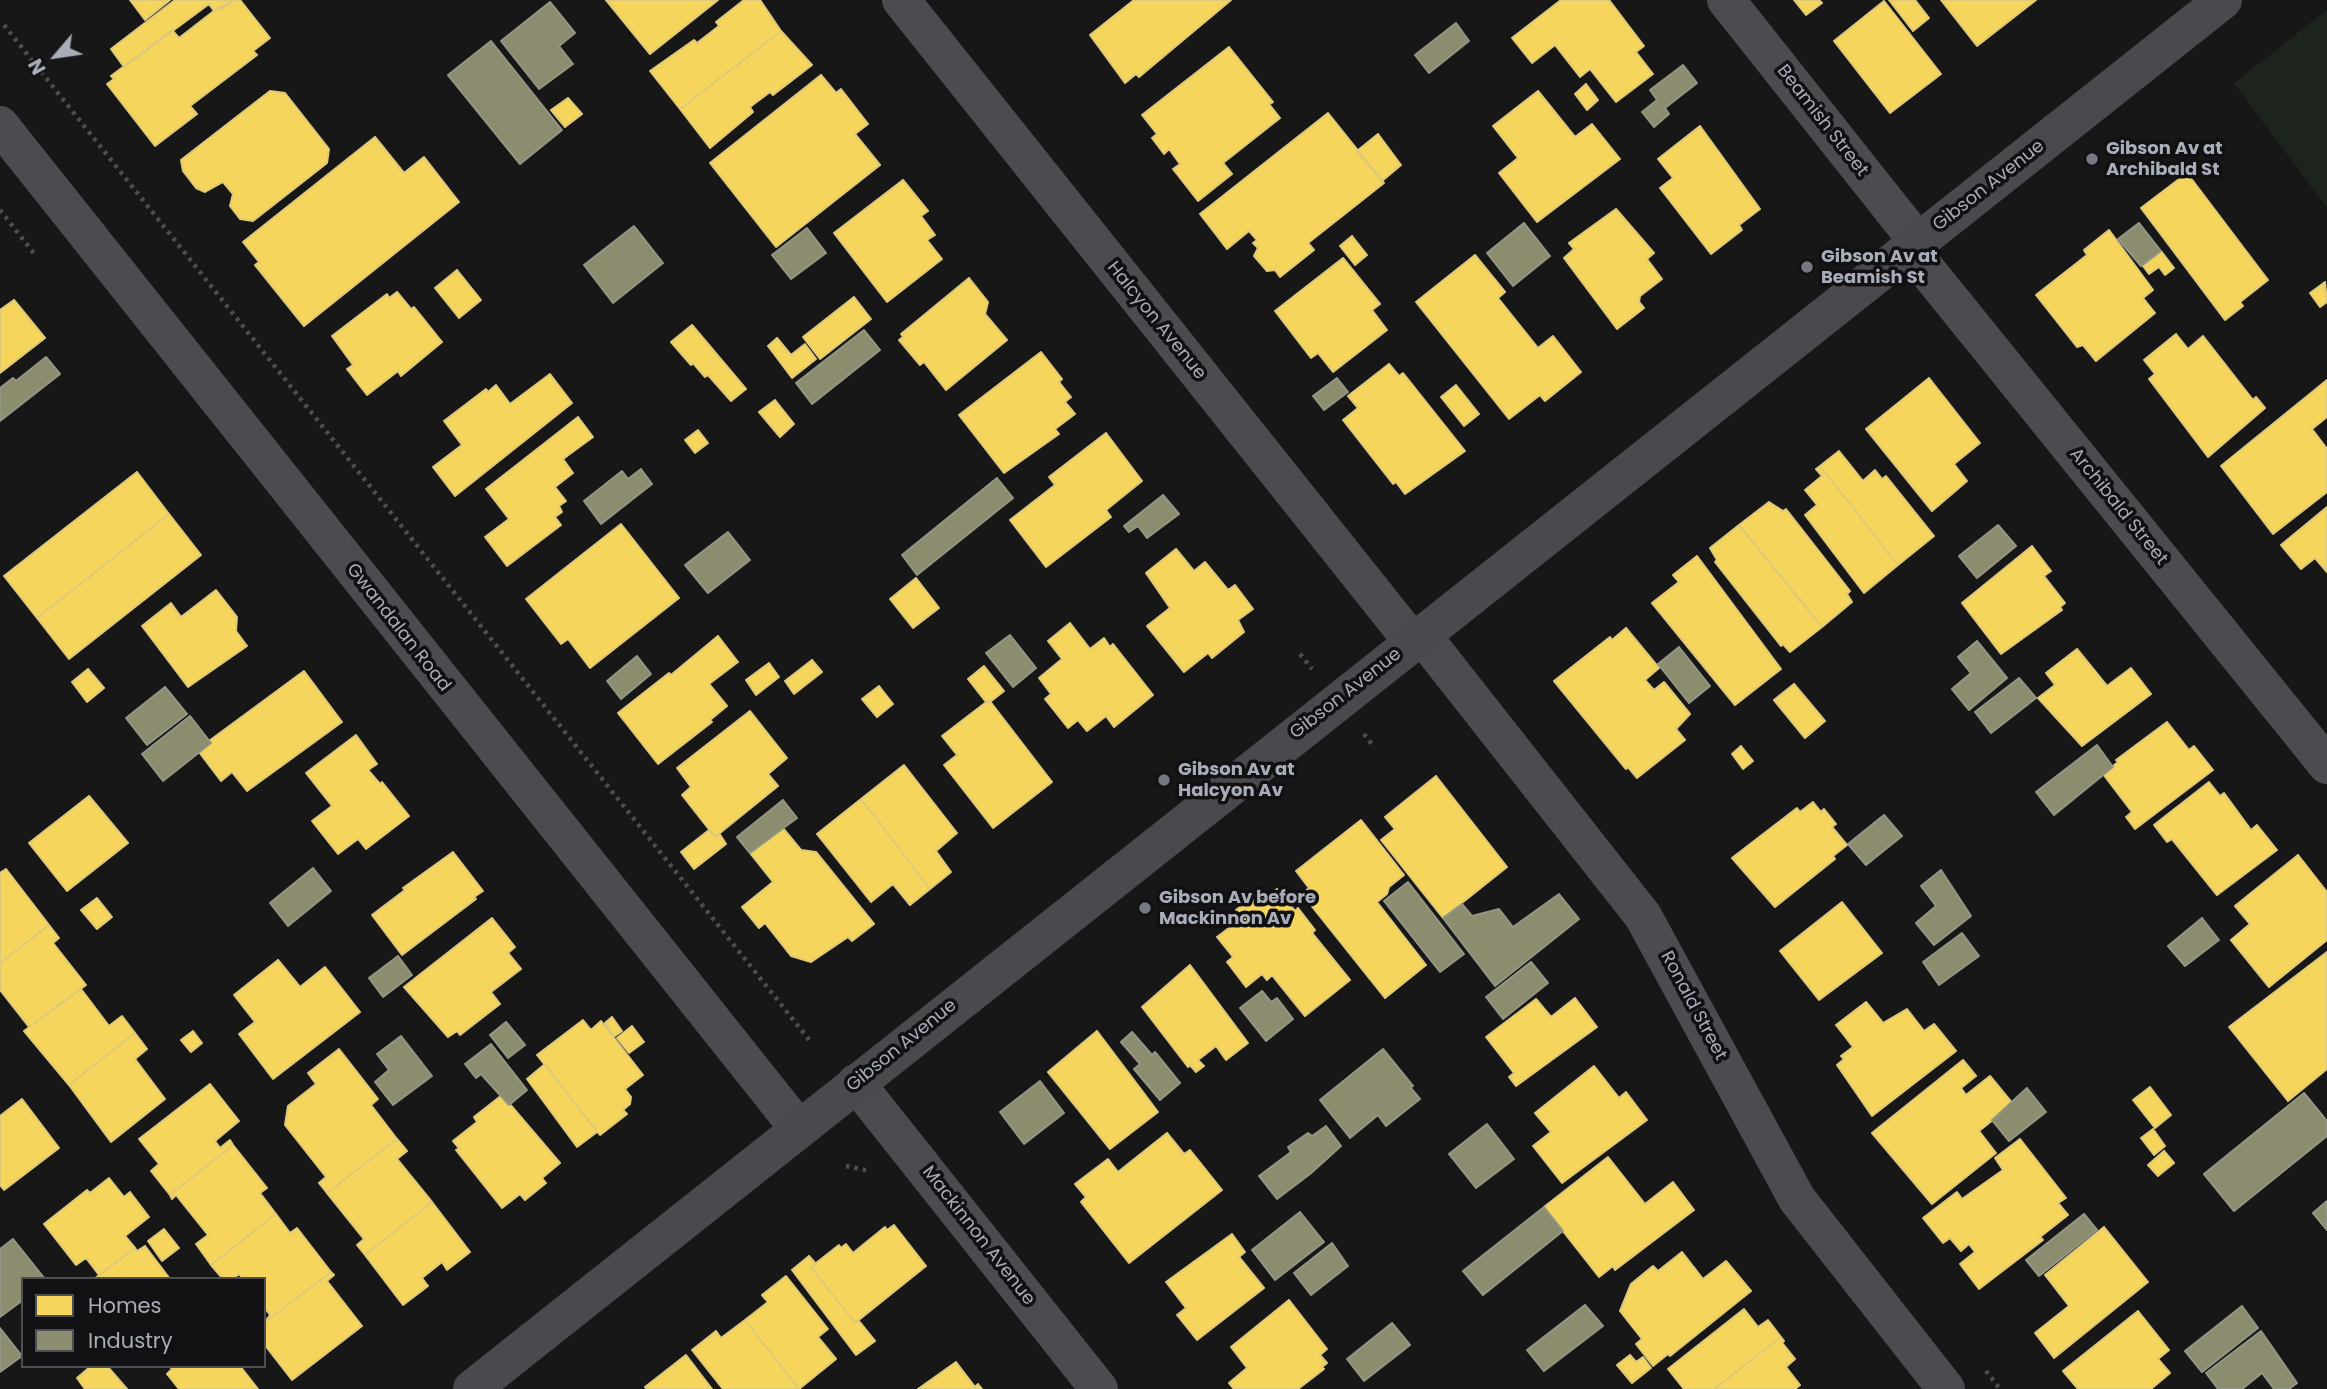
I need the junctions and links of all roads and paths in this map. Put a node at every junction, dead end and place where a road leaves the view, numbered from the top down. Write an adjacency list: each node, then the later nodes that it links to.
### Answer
1 (901, 0): 9 (street, Halcyon Avenue)
2 (1726, 0): 7 (street, Beamish Street)
3 (2222, 0): 7 (main road, Gibson Avenue)
4 (4, 26): 11 (path)
5 (0, 125): 13 (street, Gwandalan Road)
6 (0, 210): 8 (path)
7 (1913, 245): 9 (main road, Gibson Avenue); 10 (street, Archibald Street)
8 (36, 256)
9 (1417, 638): 12 (main road, Gibson Avenue); 16 (street, Ronald Street)
10 (2327, 765)
11 (810, 1041)
12 (856, 1083): 13 (main road, Gibson Avenue); 15 (street, Mackinnon Avenue)
13 (799, 1129): 14 (main road, Gibson Avenue)
14 (472, 1389)
15 (1099, 1389)
16 (1947, 1389)

